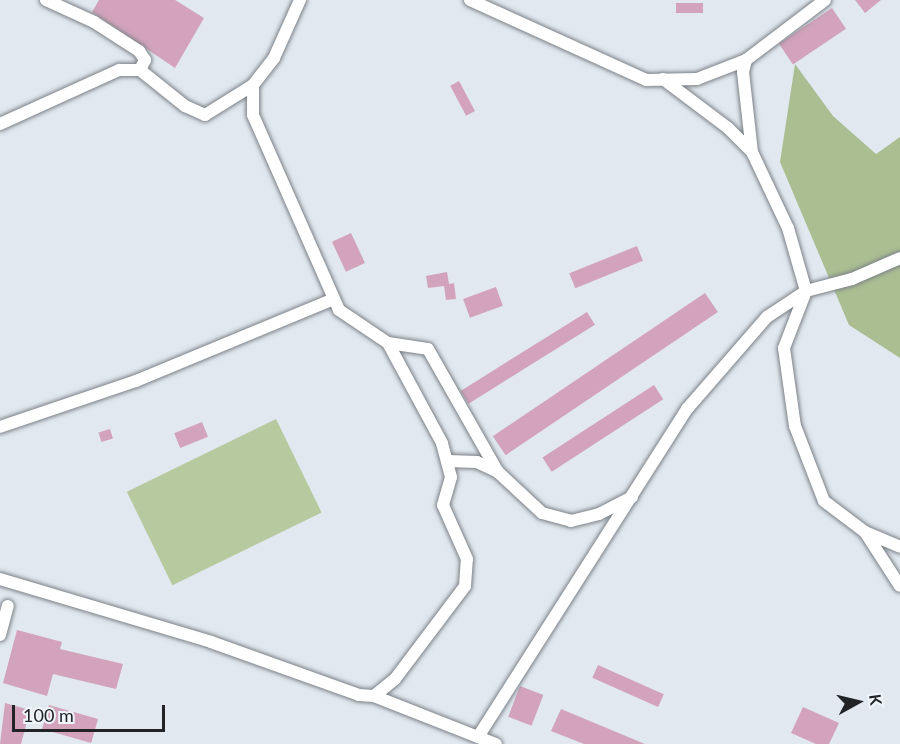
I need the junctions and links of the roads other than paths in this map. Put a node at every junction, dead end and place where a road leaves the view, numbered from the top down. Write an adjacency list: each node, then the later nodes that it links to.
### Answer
1 (46, 0): 6 (street)
2 (300, 0): 8 (street)
3 (470, 0): 7 (street)
4 (825, 0): 5 (street)
5 (746, 60): 7 (street); 10 (street)
6 (140, 70): 8 (street); 9 (street)
7 (663, 79): 10 (street)
8 (253, 85): 13 (street)
9 (0, 124)
10 (752, 152): 12 (street)
11 (900, 258): 12 (street)
12 (806, 291): 18 (street); 19 (street)
13 (334, 299): 14 (street); 15 (street)
14 (388, 343): 16 (street); 17 (street)
15 (0, 427)
16 (448, 460): 17 (street); 25 (street)
17 (498, 472): 18 (street)
18 (633, 496): 26 (street)
19 (865, 532): 20 (street); 22 (street)
20 (900, 547)
21 (0, 579): 25 (street)
22 (900, 586)
23 (8, 606): 24 (street)
24 (0, 635)
25 (374, 696): 26 (street)
26 (478, 737): 27 (street)
27 (496, 744)

